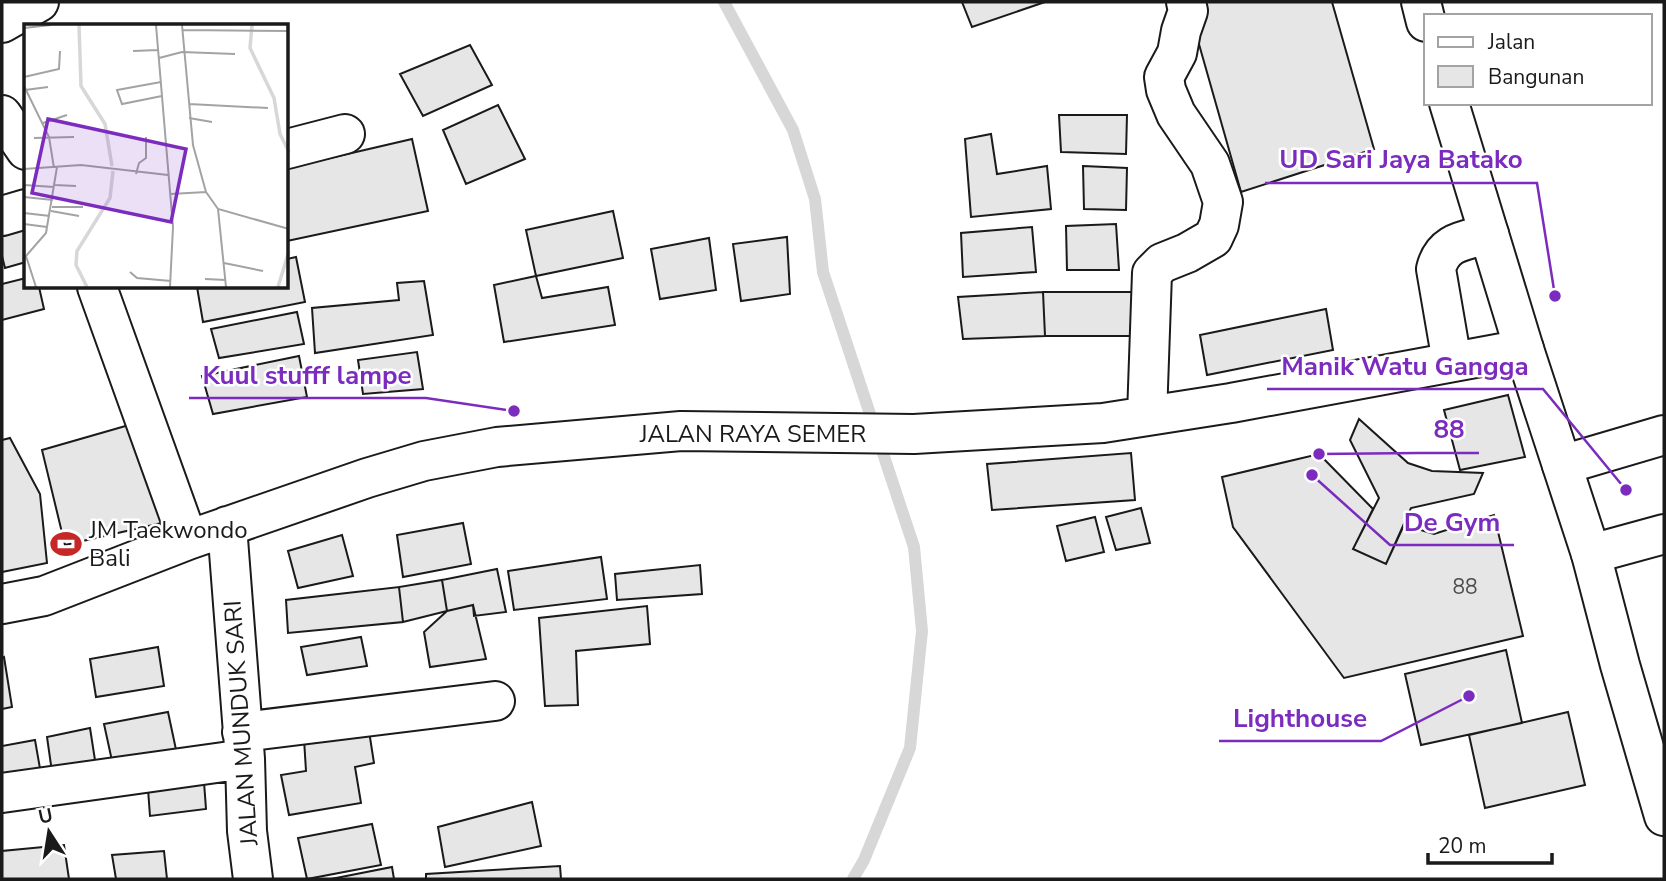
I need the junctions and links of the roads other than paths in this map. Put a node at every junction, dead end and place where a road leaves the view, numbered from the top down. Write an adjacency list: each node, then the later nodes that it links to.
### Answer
1 (39, 2): 3 (street)
2 (1186, 2): 15 (street)
3 (2, 23)
4 (1450, 105): 11 (street)
5 (2, 115): 7 (street)
6 (345, 134): 8 (street)
7 (24, 147)
8 (289, 148)
9 (24, 210): 10 (street)
10 (2, 216)
11 (1489, 234): 13 (street); 14 (street)
12 (98, 289): 20 (street)
13 (1524, 349): 14 (street, JALAN RAYA SEMER); 17 (street)
14 (1452, 362): 15 (street, JALAN RAYA SEMER)
15 (1147, 416): 18 (street, JALAN RAYA SEMER)
16 (1664, 435): 17 (street)
17 (1562, 465): 21 (street)
18 (227, 526): 20 (street, JALAN RAYA SEMER); 24 (street, JALAN MUNDUK SARI)
19 (1664, 534): 21 (street)
20 (188, 540): 22 (street, JALAN RAYA SEMER)
21 (1591, 554): 26 (street)
22 (2, 604)
23 (495, 701): 24 (street)
24 (244, 746): 25 (street); 27 (street, JALAN MUNDUK SARI)
25 (2, 793)
26 (1664, 816)
27 (253, 879)

